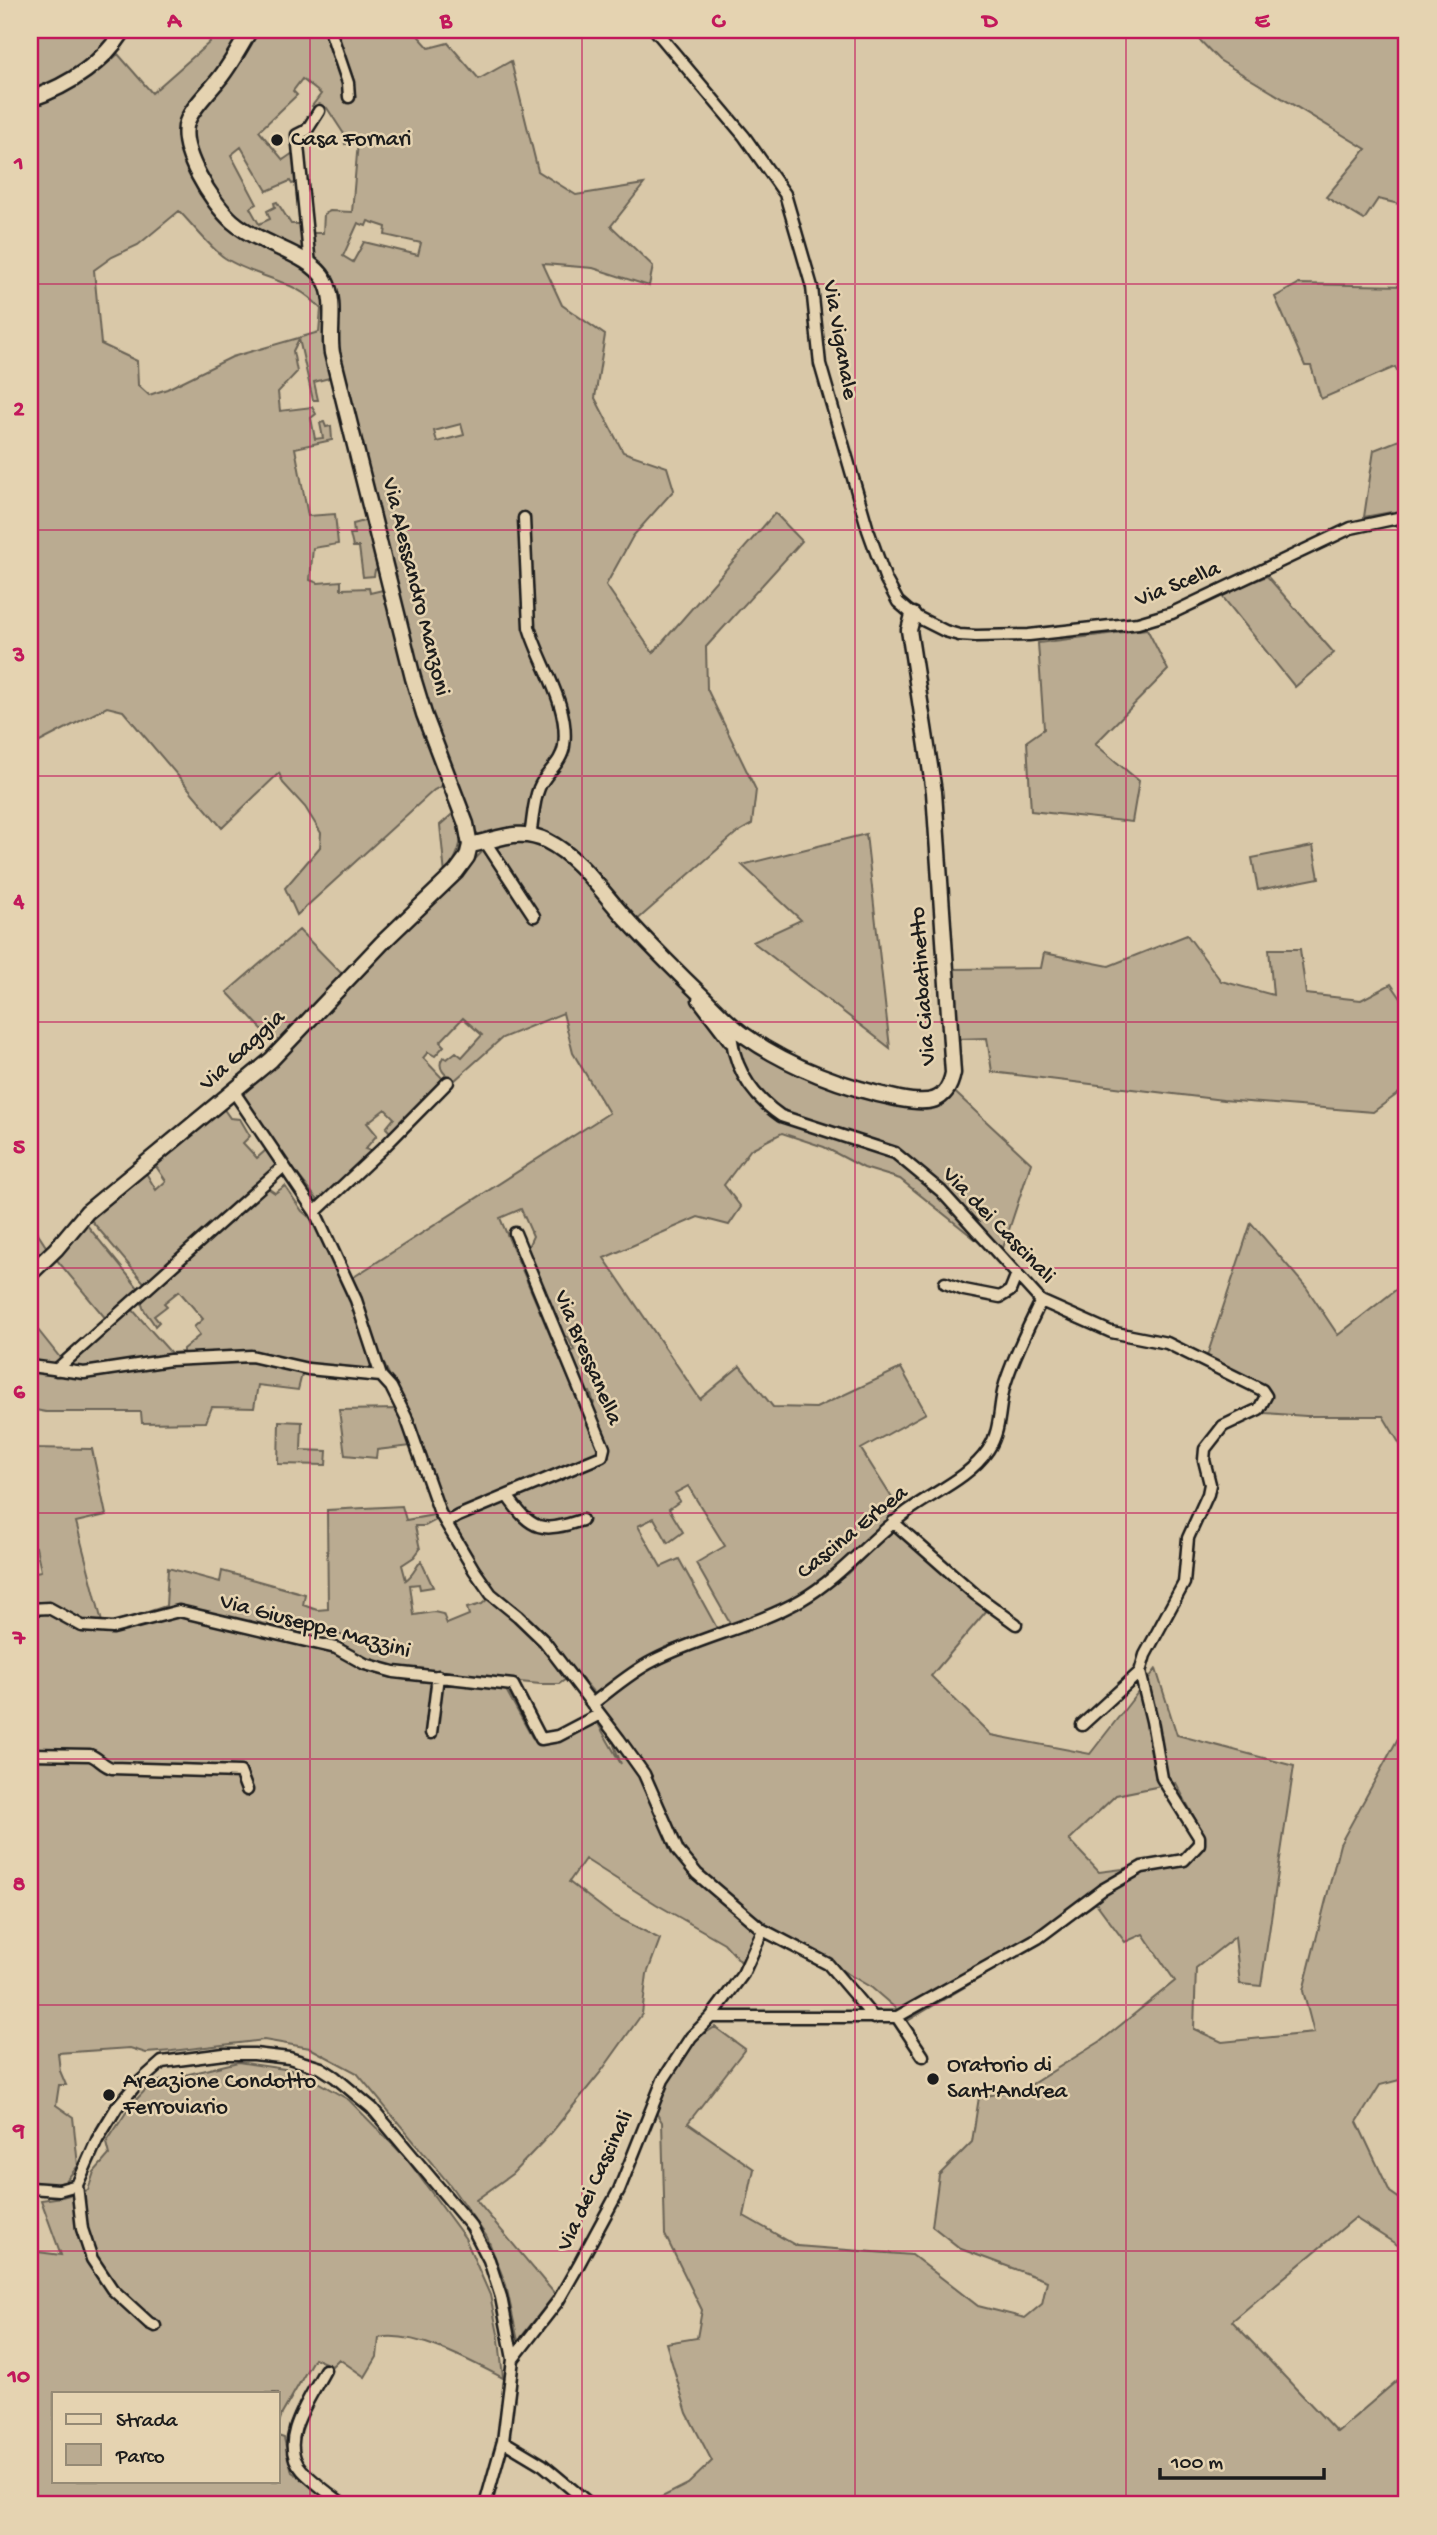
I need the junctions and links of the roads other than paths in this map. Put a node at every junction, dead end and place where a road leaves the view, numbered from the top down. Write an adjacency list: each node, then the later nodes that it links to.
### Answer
1 (124, 30): 6 (street)
2 (250, 30): 8 (street, Via Alessandro Manzoni)
3 (330, 30): 5 (street)
4 (655, 30): 11 (street, Via Viganale)
5 (349, 97)
6 (30, 99)
7 (319, 111): 8 (street)
8 (310, 265): 14 (street, Via Alessandro Manzoni)
9 (1407, 516): 11 (street, Via Scella)
10 (524, 519): 12 (street)
11 (913, 615): 17 (street, Via Ciabatinetto)
12 (530, 836): 13 (street); 16 (street, Via Ciabatinetto)
13 (486, 843): 14 (street); 15 (street)
14 (470, 845): 20 (street, Via Gaggia)
15 (534, 916)
16 (679, 974): 17 (street, Via Ciabatinetto); 18 (street, Via dei Cascinali)
17 (731, 1024): 18 (street, Via dei Cascinali)
18 (730, 1042): 25 (street, Via dei Cascinali)
19 (448, 1082): 22 (street)
20 (234, 1092): 21 (street); 24 (street, Via Gaggia)
21 (284, 1166): 22 (street); 29 (street)
22 (314, 1212): 30 (street)
23 (515, 1233): 31 (street, Via Bressanella)
24 (30, 1274)
25 (1016, 1276): 26 (street); 27 (street, Via dei Cascinali)
26 (945, 1283)
27 (1041, 1301): 33 (street, Cascina Erbea); 37 (street, Via dei Cascinali)
28 (30, 1366): 29 (street)
29 (56, 1370): 30 (street)
30 (381, 1376): 34 (street)
31 (508, 1497): 32 (street); 34 (street, Via Bressanella)
32 (582, 1520)
33 (893, 1522): 36 (street); 39 (street, Cascina Erbea)
34 (446, 1523): 39 (street)
35 (30, 1609): 38 (street, Via Giuseppe Mazzini)
36 (1016, 1623)
37 (1140, 1672): 41 (street); 47 (street)
38 (438, 1676): 40 (street, Via Giuseppe Mazzini); 42 (street)
39 (592, 1703): 40 (street)
40 (600, 1714): 45 (street)
41 (1082, 1725)
42 (431, 1733)
43 (30, 1754): 44 (street)
44 (246, 1795)
45 (763, 1930): 46 (street, Via dei Cascinali); 48 (street)
46 (711, 2017): 48 (street); 53 (street, Via dei Cascinali)
47 (897, 2017): 48 (street); 49 (street)
48 (874, 2018)
49 (923, 2056)
50 (77, 2185): 51 (street); 52 (street); 53 (street)
51 (30, 2188)
52 (155, 2326)
53 (513, 2359): 55 (street)
54 (325, 2370): 56 (street)
55 (503, 2441): 57 (street); 58 (street)
56 (344, 2505)
57 (485, 2505)
58 (591, 2505)

